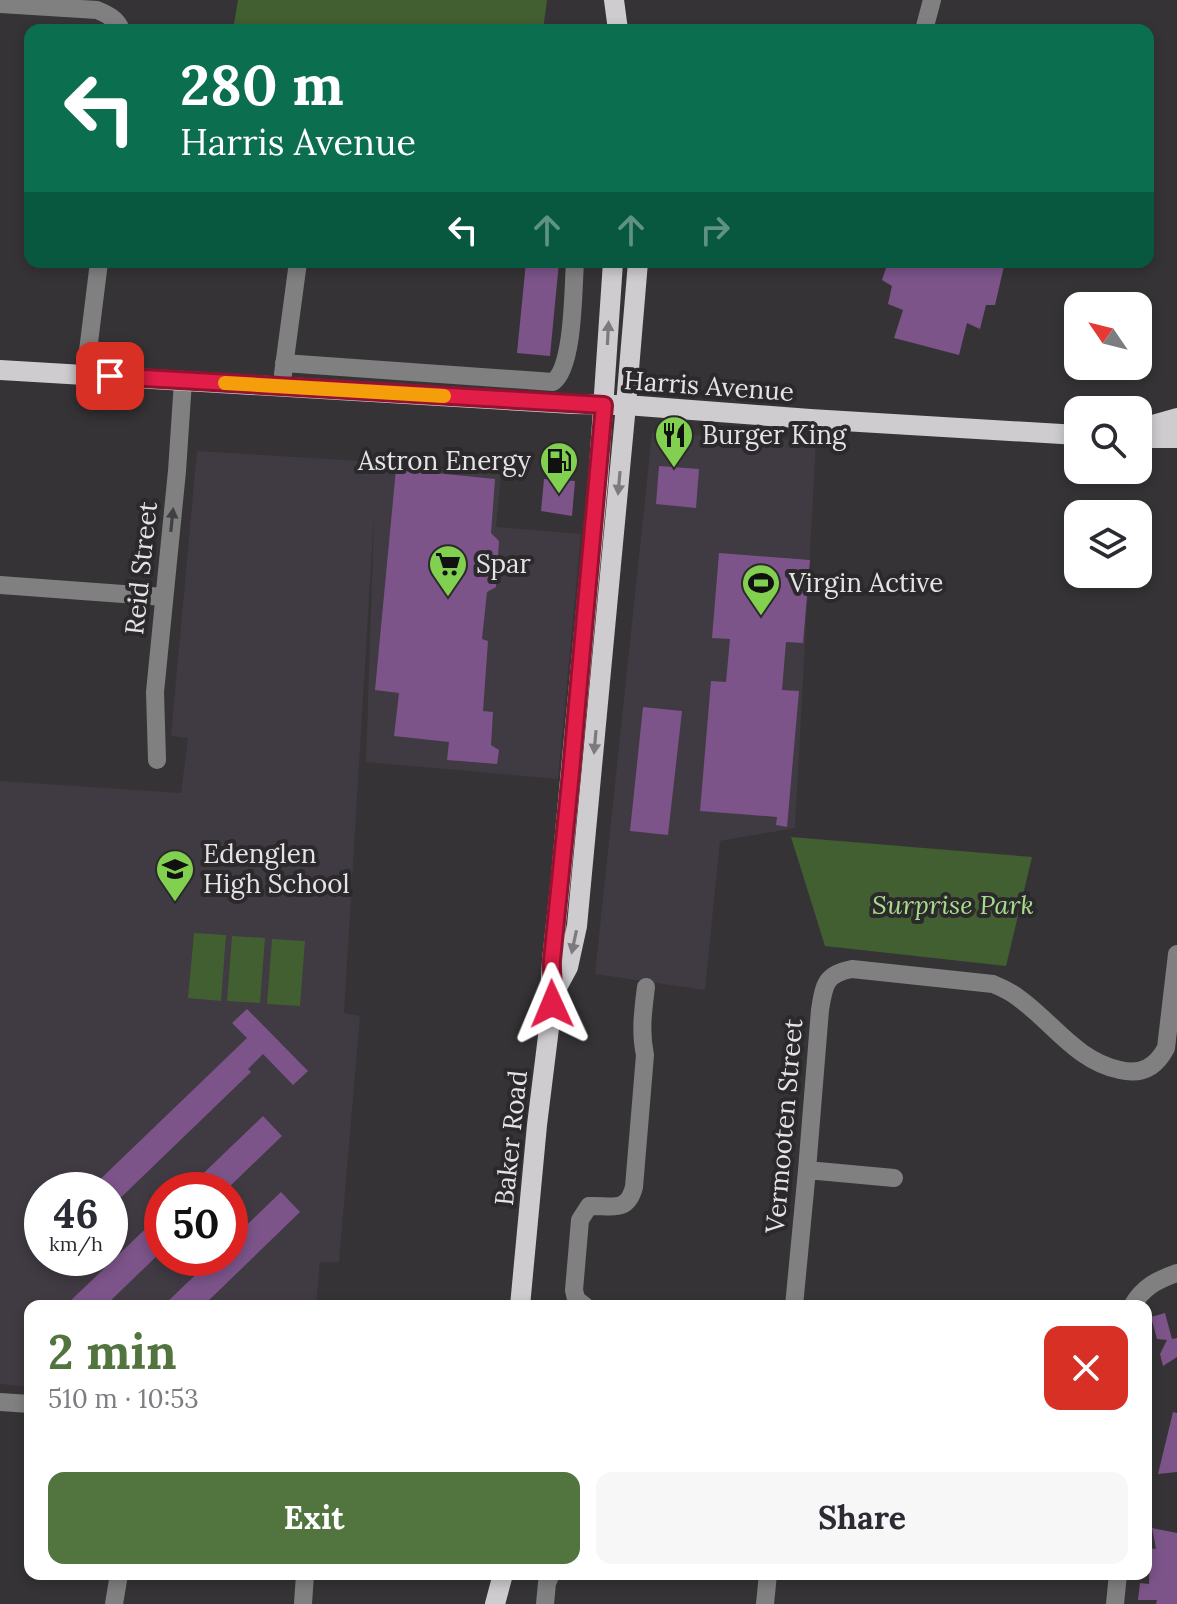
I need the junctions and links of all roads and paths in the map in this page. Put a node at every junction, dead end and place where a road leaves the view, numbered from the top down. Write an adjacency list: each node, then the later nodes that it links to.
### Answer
1 (614, 0): 5 (main road)
2 (932, 0): 6 (street)
3 (0, 4): 4 (street)
4 (118, 24)
5 (617, 24)
6 (926, 24)
7 (98, 268): 14 (street)
8 (297, 268): 12 (street)
9 (575, 268): 12 (street)
10 (613, 268): 17 (main road, Baker Road, one-way to 10)
11 (637, 268): 18 (main road, Baker Road)
12 (284, 363): 16 (street)
13 (0, 370): 14 (main road, Harris Avenue)
14 (85, 375): 15 (main road, Harris Avenue)
15 (183, 381): 16 (main road, Harris Avenue); 25 (street, Reid Street, one-way to 15)
16 (282, 387): 17 (main road, Harris Avenue)
17 (604, 405): 18 (main road, Harris Avenue); 29 (main road, Baker Road)
18 (626, 405): 21 (main road, Harris Avenue); 29 (main road, Baker Road, one-way to 29)
19 (1177, 418): 20 (main road)
20 (1152, 425)
21 (1064, 434)
22 (1152, 438): 23 (main road)
23 (1177, 438)
24 (0, 585): 25 (street)
25 (164, 597): 26 (street, Reid Street)
26 (157, 760)
27 (1177, 954): 30 (street, Vermooten Street)
28 (646, 987): 34 (street)
29 (554, 993): 33 (main road, Baker Road)
30 (807, 1170): 31 (street); 35 (street, Vermooten Street)
31 (894, 1178)
32 (1177, 1273): 36 (street)
33 (523, 1300)
34 (577, 1300)
35 (795, 1300)
36 (1135, 1300)
37 (0, 1402): 38 (street)
38 (24, 1404)
39 (118, 1580): 46 (street)
40 (305, 1580): 47 (street)
41 (493, 1580): 48 (main road)
42 (501, 1580): 48 (main road)
43 (548, 1580): 49 (street)
44 (767, 1580): 50 (street)
45 (1117, 1580): 51 (street)
46 (114, 1604)
47 (303, 1604)
48 (493, 1604)
49 (545, 1604)
50 (765, 1604)
51 (1115, 1604)

